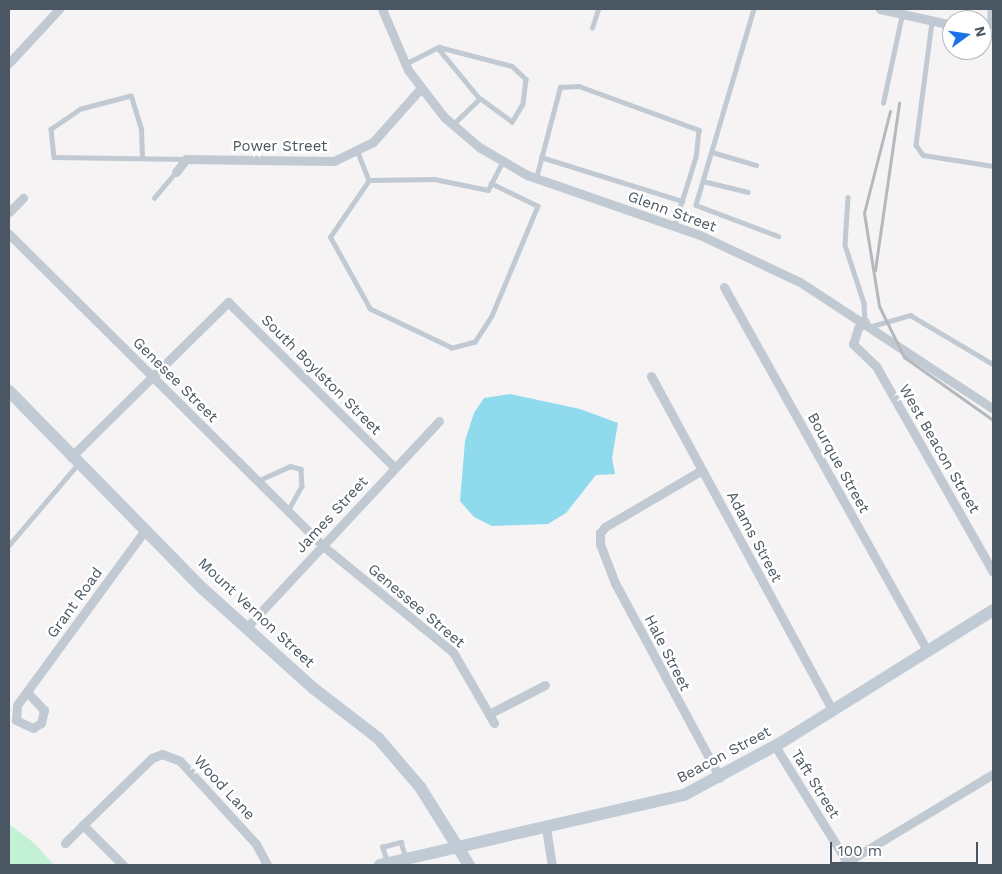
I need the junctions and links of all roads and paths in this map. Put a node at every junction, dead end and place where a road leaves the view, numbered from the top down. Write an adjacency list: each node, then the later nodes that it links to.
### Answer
1 (59, 9): 11 (street)
2 (382, 9): 12 (street, Glenn Street)
3 (598, 9): 9 (lane)
4 (754, 9): 18 (lane)
5 (880, 9): 6 (street)
6 (902, 14): 7 (street); 15 (lane)
7 (932, 22): 8 (street); 24 (lane)
8 (942, 24)
9 (592, 28)
10 (438, 48): 12 (lane); 14 (lane); 14 (lane)
11 (9, 63)
12 (405, 64): 13 (street, Glenn Street)
13 (421, 88): 16 (street, Glenn Street); 17 (street, Power Street)
14 (480, 99): 16 (lane)
15 (882, 103)
16 (453, 125): 22 (street, Glenn Street)
17 (358, 152): 21 (street, Power Street); 27 (lane)
18 (712, 152): 23 (lane); 28 (lane)
19 (542, 156): 26 (lane); 34 (lane); 34 (lane)
20 (142, 158): 20 (lane); 21 (lane)
21 (186, 159): 25 (street)
22 (502, 162): 26 (street, Glenn Street); 29 (lane)
23 (756, 166)
24 (993, 166)
25 (176, 172): 32 (lane)
26 (536, 178): 36 (street, Glenn Street)
27 (369, 180): 29 (lane); 29 (lane)
28 (703, 180): 30 (lane); 38 (lane)
29 (491, 184)
30 (748, 192)
31 (23, 198): 35 (street)
32 (154, 198)
33 (848, 198): 40 (lane)
34 (682, 201): 36 (lane)
35 (9, 212)
36 (675, 226): 40 (street, Glenn Street)
37 (9, 234): 43 (street, Genesee Street)
38 (778, 236)
39 (724, 288): 58 (street, Bourque Street)
40 (869, 324): 41 (lane); 45 (street, Glenn Street); 55 (street, West Beacon Street)
41 (993, 364)
42 (651, 376): 49 (street, Adams Street)
43 (152, 377): 47 (street); 48 (street, South Boylston Street); 50 (street, Genesee Street)
44 (9, 391): 47 (main road, Mount Vernon Street)
45 (993, 409)
46 (438, 421): 48 (street, James Street)
47 (75, 460): 52 (main road, Mount Vernon Street); 53 (lane)
48 (395, 468): 54 (street, James Street)
49 (702, 470): 61 (street, Adams Street); 66 (street, Hale Street)
50 (257, 481): 51 (street, Genesee Street); 51 (lane)
51 (288, 511): 54 (street, Genesee Street)
52 (146, 530): 57 (main road, Mount Vernon Street); 60 (street, Grant Road)
53 (9, 545)
54 (323, 546): 57 (street, James Street); 62 (street, Genessee Street)
55 (993, 572)
56 (993, 610): 58 (main road, Beacon Street)
57 (246, 628): 70 (main road, Mount Vernon Street)
58 (928, 652): 61 (main road, Beacon Street)
59 (545, 685): 62 (street)
60 (27, 692)
61 (833, 711): 64 (main road, Beacon Street)
62 (489, 714): 63 (street, Genessee Street)
63 (494, 723)
64 (775, 746): 66 (main road, Beacon Street); 73 (street, Taft Street)
65 (993, 774): 73 (street)
66 (720, 778): 68 (main road, Beacon Street)
67 (84, 825): 69 (street, Wood Lane); 74 (street); 75 (street, Wood Lane)
68 (546, 828): 70 (main road, Beacon Street); 77 (street)
69 (65, 843)
70 (458, 847): 71 (main road, Beacon Street); 76 (main road, Mount Vernon Street)
71 (406, 859): 72 (main road, Beacon Street); 72 (lane)
72 (384, 864)
73 (844, 864)
74 (123, 865)
75 (267, 865)
76 (469, 865)
77 (552, 865)

